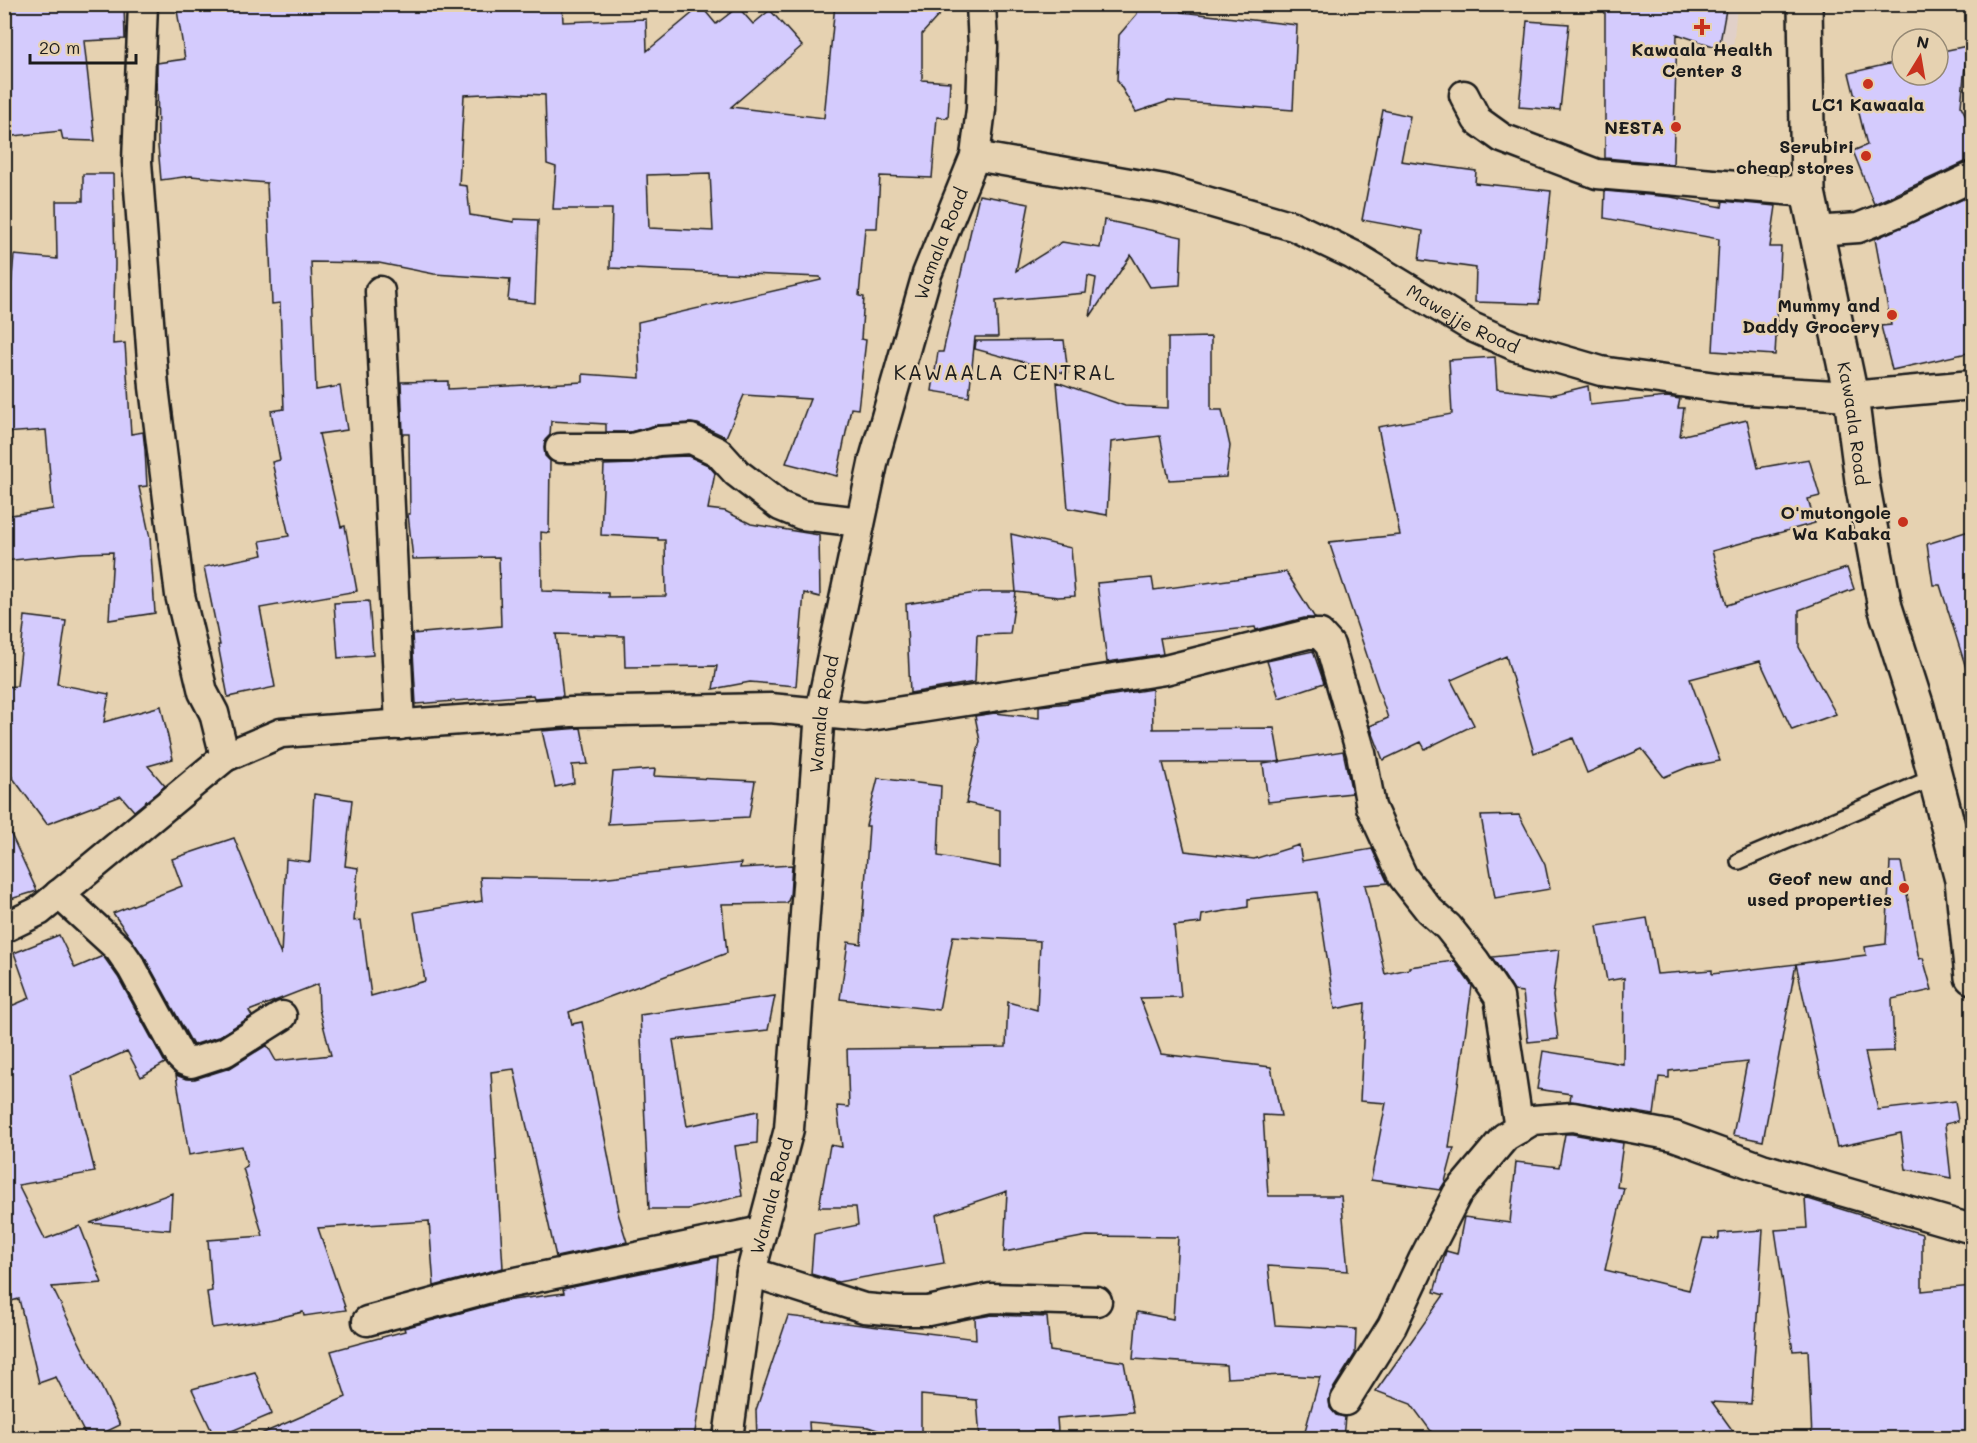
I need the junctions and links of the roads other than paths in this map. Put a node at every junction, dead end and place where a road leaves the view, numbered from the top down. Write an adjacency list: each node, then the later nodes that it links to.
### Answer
1 (142, 4): 16 (street)
2 (981, 4): 5 (street, Wamala Road)
3 (1804, 4): 7 (street, Kawaala Road)
4 (1464, 95): 7 (street)
5 (975, 156): 11 (street, Mawejje Road); 13 (street, Wamala Road)
6 (1972, 177): 8 (street)
7 (1808, 192): 8 (street, Kawaala Road)
8 (1815, 231): 11 (street, Kawaala Road)
9 (380, 291): 15 (street)
10 (1972, 385): 11 (street, Mawejje Road)
11 (1851, 396): 17 (street, Kawaala Road)
12 (560, 448): 13 (street)
13 (860, 522): 14 (street, Wamala Road)
14 (820, 712): 15 (street); 23 (street); 25 (street, Wamala Road)
15 (400, 725): 16 (street)
16 (225, 757): 19 (street)
17 (1935, 777): 18 (lane); 21 (street, Kawaala Road)
18 (1739, 861)
19 (59, 894): 20 (street); 22 (street)
20 (4, 928)
21 (1971, 958)
22 (282, 1016)
23 (1519, 1129): 24 (street); 29 (street)
24 (1972, 1229)
25 (762, 1231): 26 (street, Wamala Road); 28 (street)
26 (751, 1272): 27 (street); 30 (street, Wamala Road)
27 (1097, 1300)
28 (367, 1321)
29 (1345, 1401)
30 (728, 1438)

